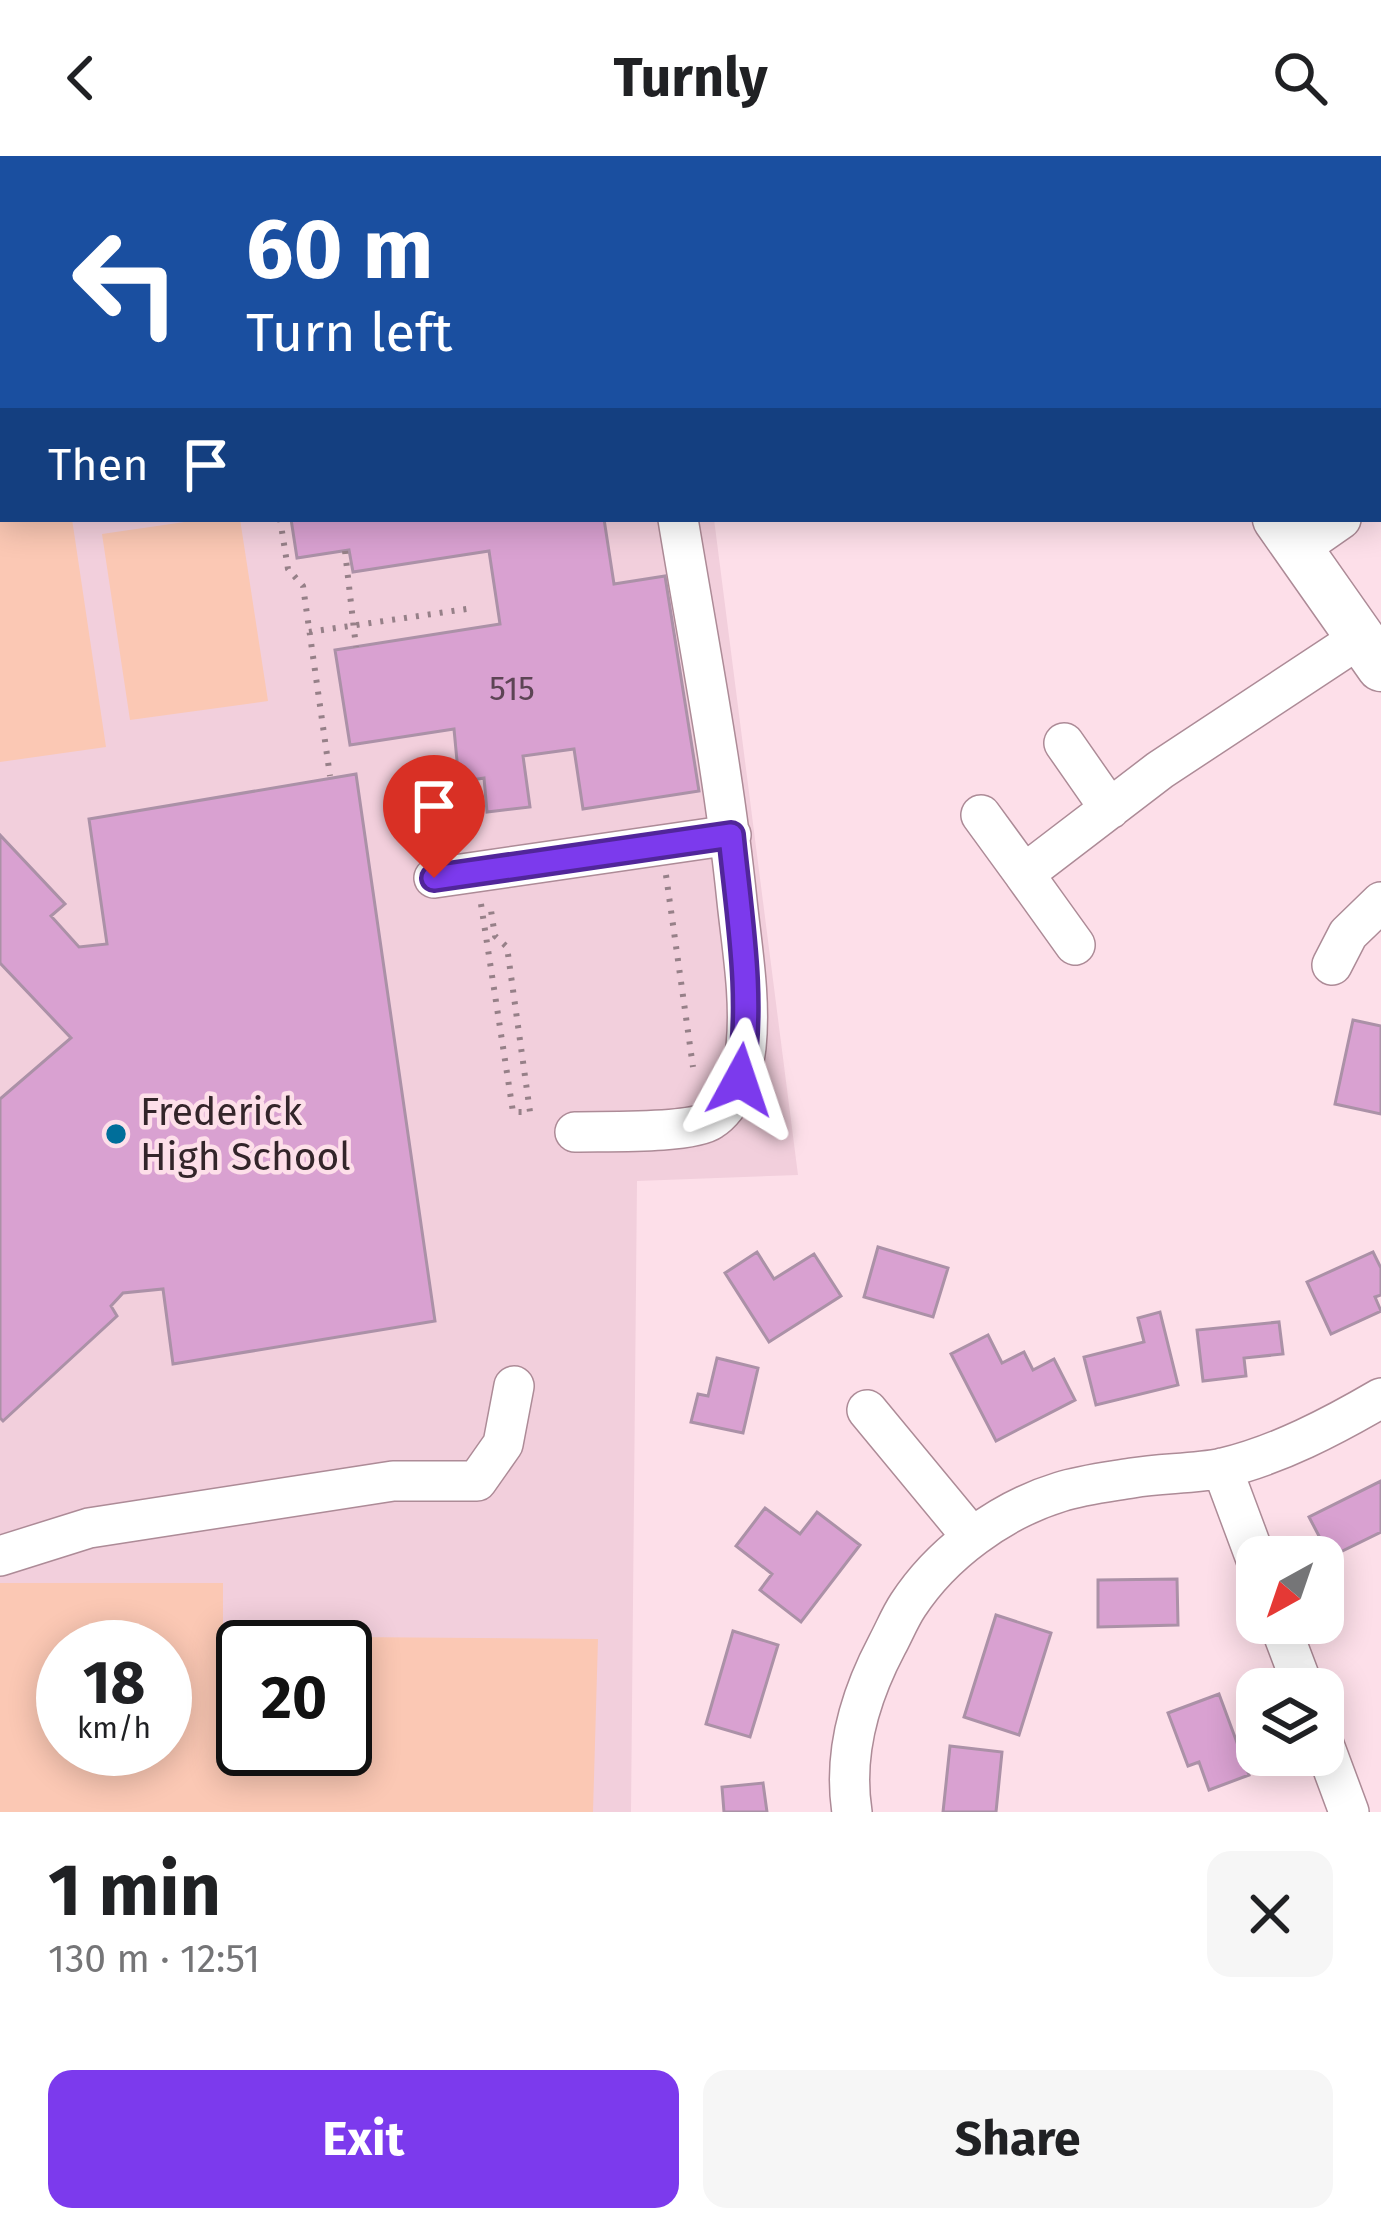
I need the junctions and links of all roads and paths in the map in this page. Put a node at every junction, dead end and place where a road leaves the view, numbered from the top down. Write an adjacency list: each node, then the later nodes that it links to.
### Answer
1 (280, 522): 8 (path)
2 (679, 522): 15 (street)
3 (1330, 522): 4 (street)
4 (1287, 534): 10 (main road)
5 (345, 551): 7 (path)
6 (473, 608): 7 (path)
7 (353, 625): 8 (path); 9 (path)
8 (309, 632): 12 (path)
9 (356, 646)
10 (1371, 652): 13 (street)
11 (1064, 743): 13 (street)
12 (330, 776)
13 (1110, 809): 17 (street)
14 (981, 815): 17 (street)
15 (731, 835): 18 (street); 24 (street)
16 (665, 869): 23 (path)
17 (1024, 874): 21 (street)
18 (434, 878)
19 (484, 894): 19 (path)
20 (1381, 902): 22 (street)
21 (1075, 945)
22 (1332, 965)
23 (693, 1067)
24 (575, 1132)
25 (514, 1386): 31 (street)
26 (1381, 1397): 28 (street)
27 (867, 1410): 30 (street)
28 (1222, 1468): 29 (street); 30 (street)
29 (1247, 1536)
30 (972, 1538): 33 (street)
31 (0, 1556)
32 (1336, 1776): 34 (street)
33 (852, 1812)
34 (1349, 1812)

